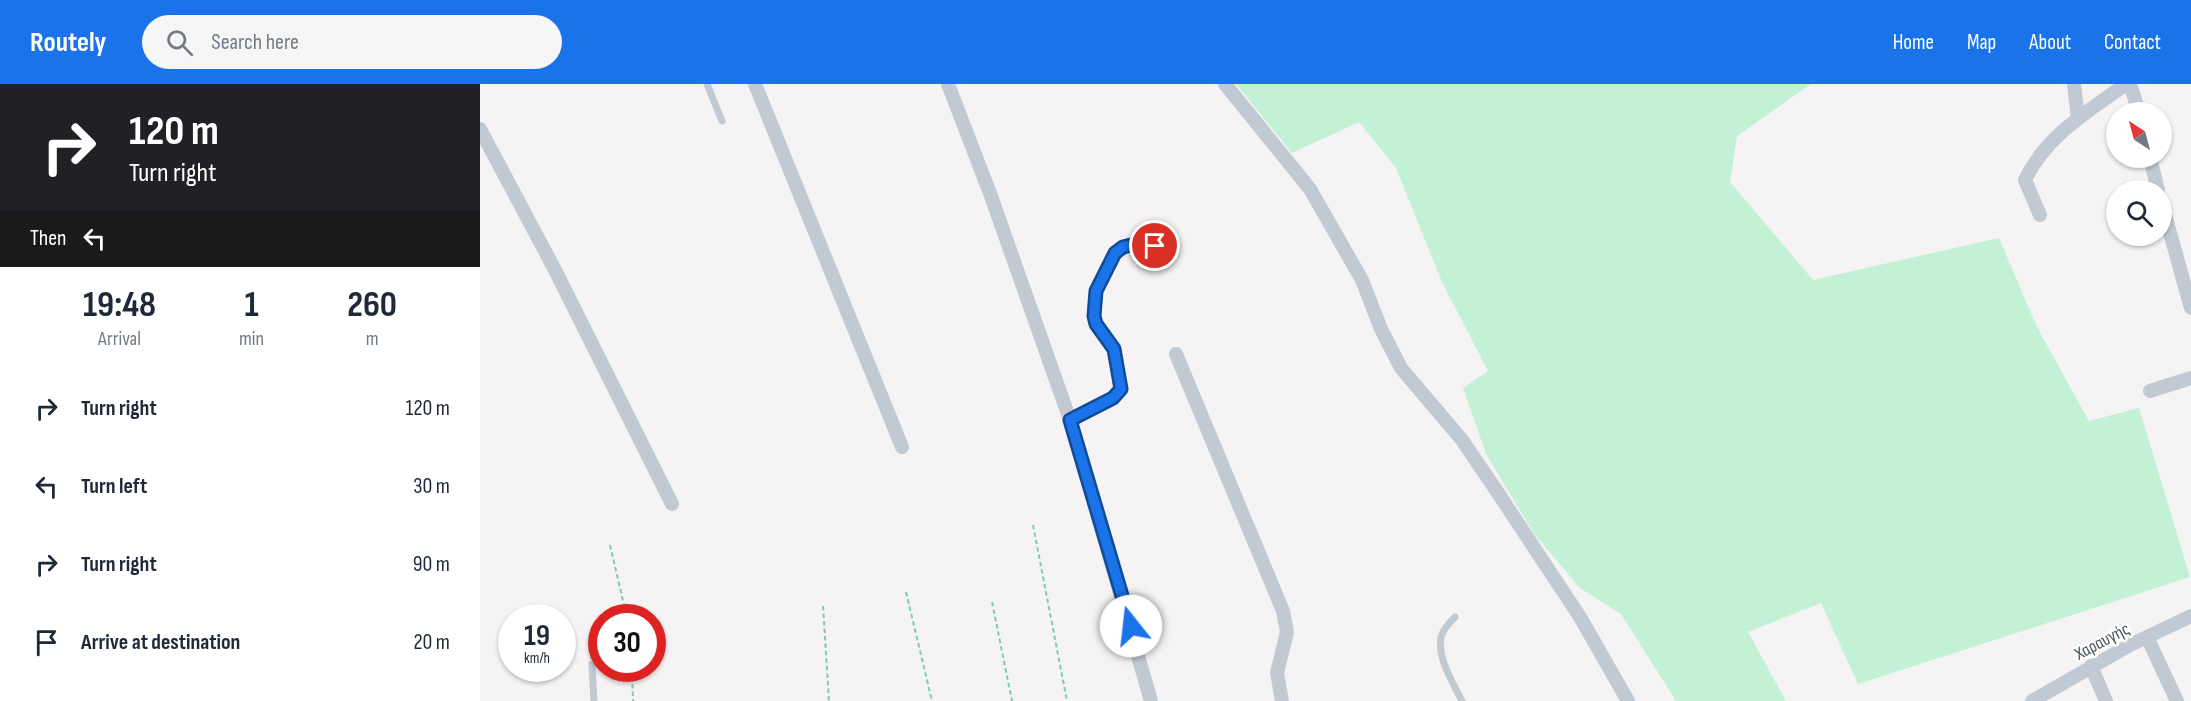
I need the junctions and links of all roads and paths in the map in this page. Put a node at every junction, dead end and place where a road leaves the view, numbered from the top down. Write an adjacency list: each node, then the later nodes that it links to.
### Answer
1 (707, 84): 9 (lane)
2 (755, 84): 19 (street)
3 (948, 84): 18 (street)
4 (1225, 84): 42 (street)
5 (2074, 84): 8 (street)
6 (2128, 84): 7 (street); 8 (street)
7 (2135, 102)
8 (2078, 118): 11 (street)
9 (722, 121)
10 (480, 129): 20 (street)
11 (2040, 215)
12 (2172, 240): 14 (street)
13 (1162, 250): 18 (street)
14 (2191, 308)
15 (1176, 354): 40 (street)
16 (2191, 378): 17 (street)
17 (2150, 391)
18 (1070, 420): 39 (street)
19 (902, 447)
20 (672, 504)
21 (1033, 525): 38 (path)
22 (610, 545): 25 (path)
23 (906, 592): 36 (path)
24 (992, 602): 37 (path)
25 (624, 604)
26 (823, 606): 35 (path)
27 (2191, 616): 29 (street, Χαραυγής)
28 (1455, 617): 41 (lane)
29 (2147, 637): 30 (street, Χαραυγής); 45 (street)
30 (2091, 666): 43 (street, Χαραυγής); 44 (street)
31 (593, 682): 33 (lane)
32 (632, 682): 34 (path)
33 (594, 701)
34 (633, 701)
35 (829, 701)
36 (932, 701)
37 (1012, 701)
38 (1067, 701)
39 (1151, 701)
40 (1282, 701)
41 (1462, 701)
42 (1628, 701)
43 (2032, 701)
44 (2106, 701)
45 (2177, 701)

